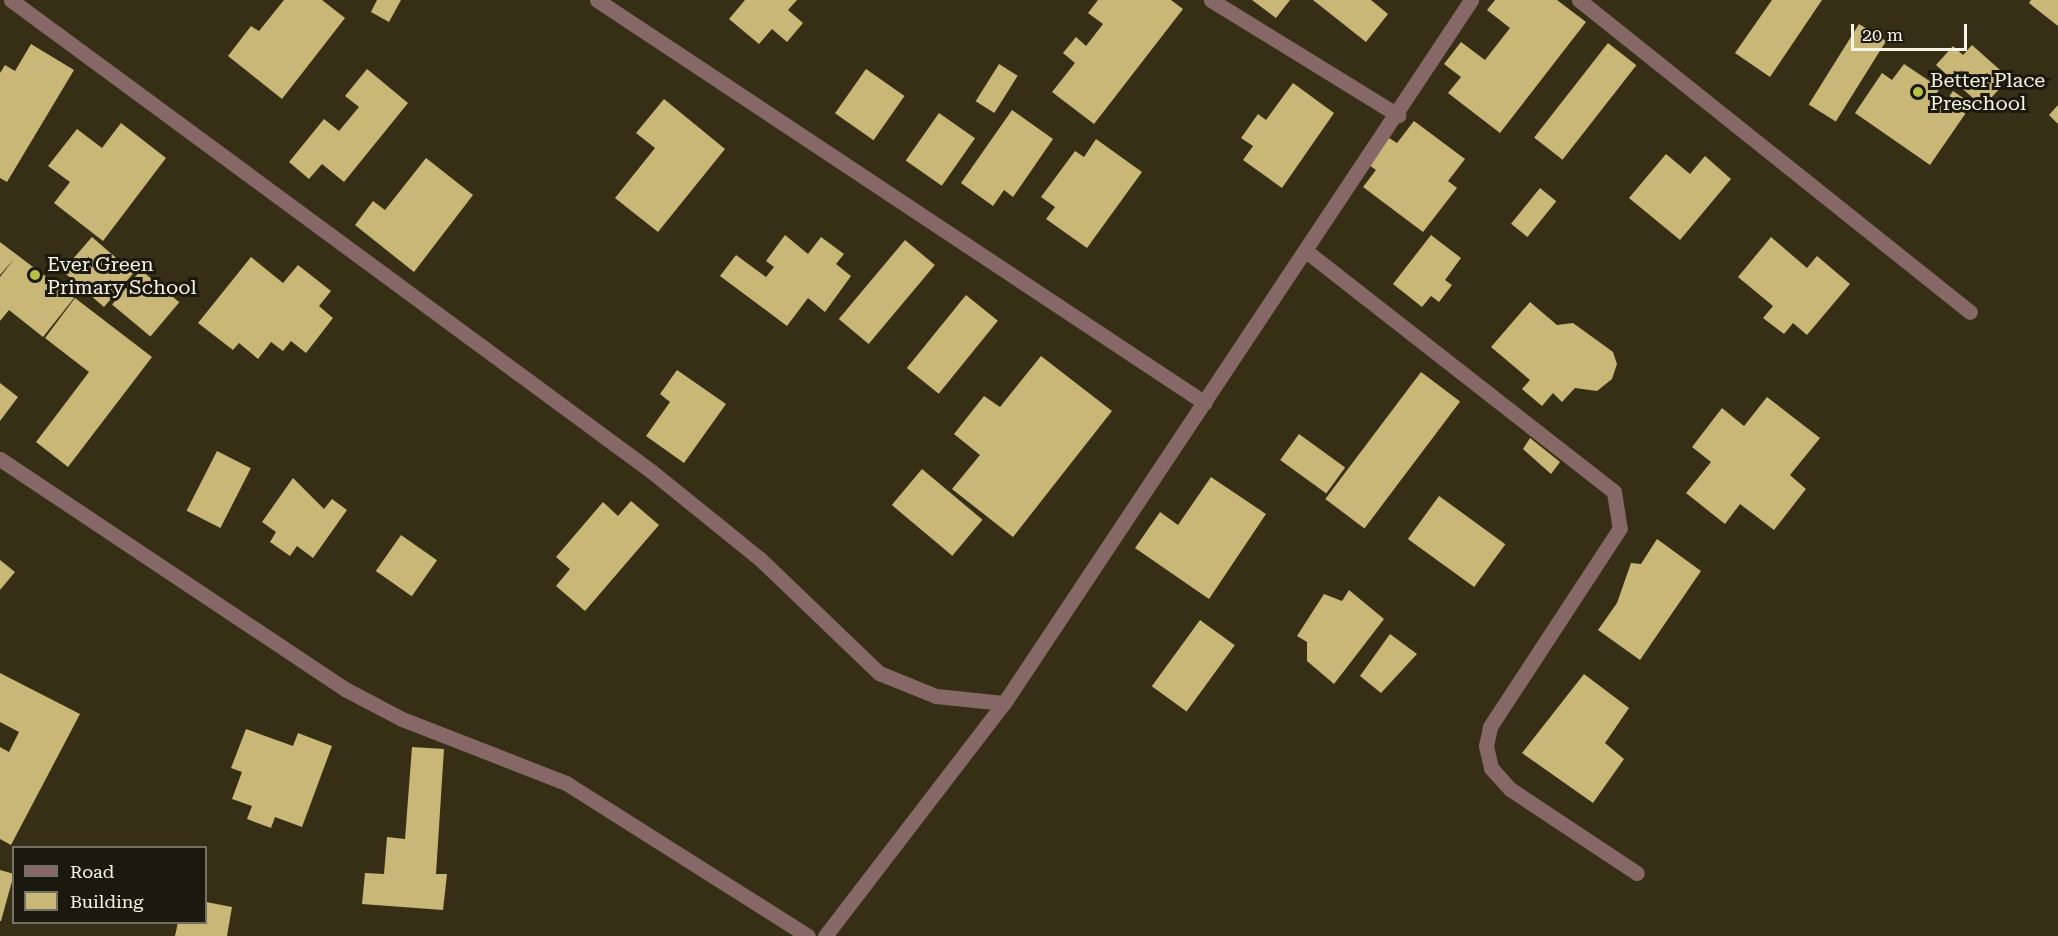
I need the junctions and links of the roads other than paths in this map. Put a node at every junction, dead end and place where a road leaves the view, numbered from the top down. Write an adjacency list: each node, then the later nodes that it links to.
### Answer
1 (11, 0): 11 (street)
2 (597, 0): 9 (street)
3 (1211, 0): 6 (street)
4 (1471, 0): 6 (street)
5 (1580, 0): 8 (street)
6 (1398, 115): 7 (street)
7 (1306, 251): 9 (street); 12 (street)
8 (1970, 312)
9 (1204, 403): 11 (street)
10 (0, 459): 13 (street)
11 (1004, 704): 14 (street)
12 (1637, 873)
13 (808, 936)
14 (825, 936)

